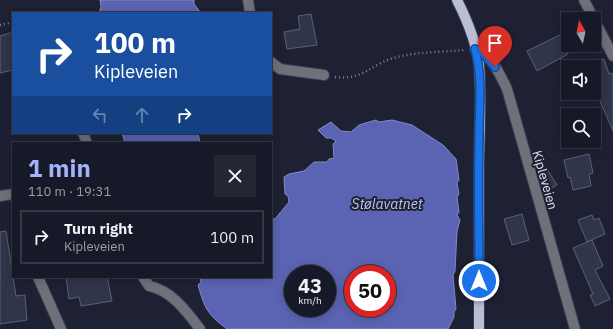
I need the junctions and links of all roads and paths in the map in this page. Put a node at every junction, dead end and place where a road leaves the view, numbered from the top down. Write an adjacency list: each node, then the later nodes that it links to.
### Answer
1 (248, 0): 4 (street)
2 (457, 0): 7 (main road)
3 (584, 0): 9 (street)
4 (250, 12)
5 (12, 22): 6 (path)
6 (0, 26)
7 (475, 49): 18 (main road); 19 (street, Kipleveien)
8 (465, 50): 11 (path)
9 (613, 56)
10 (272, 63): 11 (street)
11 (324, 75)
12 (12, 194): 13 (street)
13 (0, 196)
14 (38, 278): 16 (street)
15 (146, 281): 17 (street)
16 (61, 329)
17 (200, 329)
18 (478, 329)
19 (575, 329)

